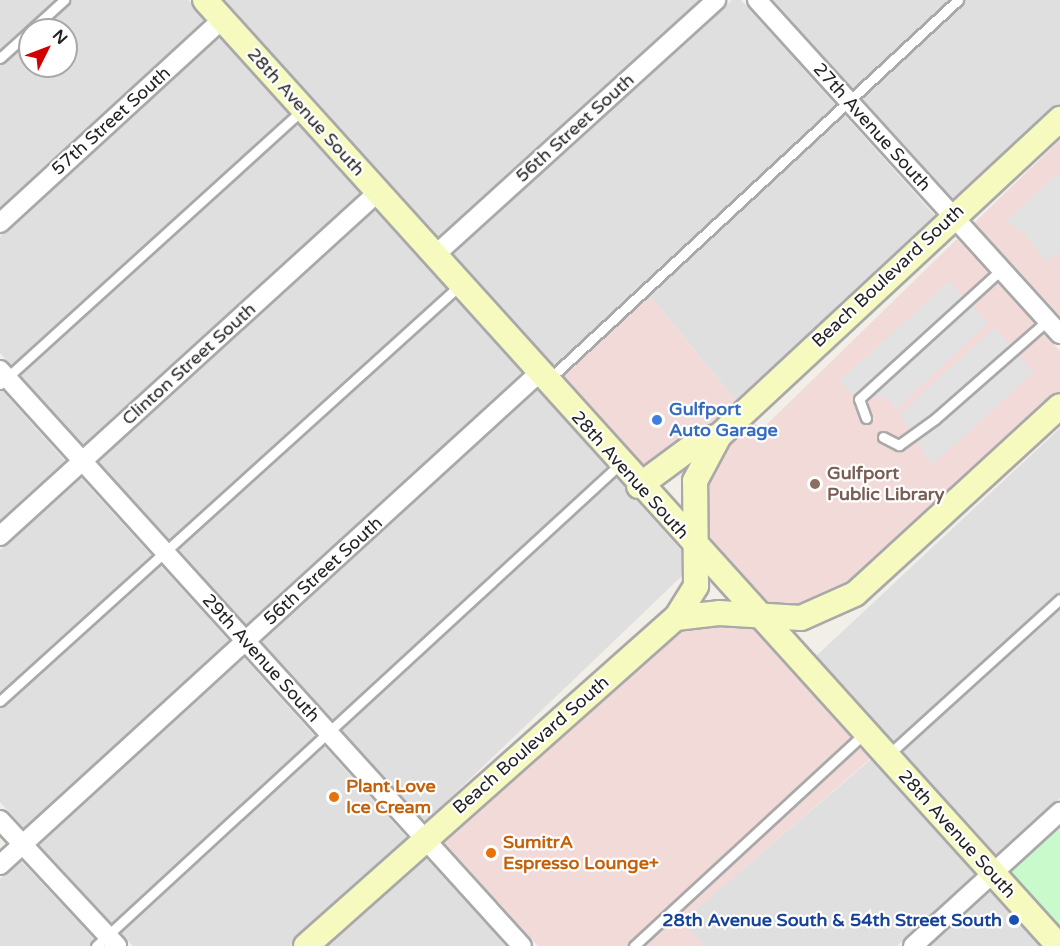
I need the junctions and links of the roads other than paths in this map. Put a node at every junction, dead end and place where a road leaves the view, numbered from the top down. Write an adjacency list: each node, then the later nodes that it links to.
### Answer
1 (64, 0): 6 (lane)
2 (205, 0): 7 (street, 28th Avenue South)
3 (716, 0): 16 (street, 56th Street South)
4 (757, 0): 10 (street, 27th Avenue South)
5 (958, 0): 10 (lane)
6 (44, 18)
7 (222, 20): 11 (street, 28th Avenue South); 15 (street, 57th Street South)
8 (18, 42): 9 (lane)
9 (0, 58)
10 (846, 99): 14 (street, 27th Avenue South); 22 (lane)
11 (303, 109): 13 (street, 28th Avenue South); 21 (lane)
12 (1060, 119): 14 (street, Beach Boulevard South)
13 (378, 192): 16 (street, 28th Avenue South); 27 (street, Clinton Street South)
14 (952, 216): 17 (street, 27th Avenue South); 25 (street, Beach Boulevard South)
15 (0, 223)
16 (434, 256): 18 (street, 28th Avenue South)
17 (1001, 270): 19 (street, 27th Avenue South); 24 (lane)
18 (460, 285): 22 (street, 28th Avenue South); 32 (lane)
19 (1047, 320): 20 (street, 27th Avenue South); 26 (lane)
20 (1060, 334)
21 (2, 377): 27 (street, 29th Avenue South)
22 (543, 377): 28 (street, 28th Avenue South); 36 (street, 56th Street South)
23 (1060, 406): 35 (street)
24 (866, 418)
25 (719, 436): 29 (street, Beach Boulevard South); 31 (street, Beach Boulevard South)
26 (883, 437)
27 (81, 461): 30 (street, Clinton Street South); 32 (street, 29th Avenue South)
28 (620, 464): 29 (street, 28th Avenue South); 38 (lane)
29 (639, 486): 31 (street, 28th Avenue South)
30 (0, 536)
31 (698, 550): 34 (street, Beach Boulevard South); 35 (street, 28th Avenue South)
32 (164, 552): 36 (street, 29th Avenue South); 37 (lane)
33 (1060, 600): 40 (lane)
34 (676, 618): 35 (street); 43 (street, Beach Boulevard South)
35 (760, 618): 39 (street, 28th Avenue South)
36 (246, 642): 38 (street, 29th Avenue South); 44 (street, 56th Street South)
37 (0, 701)
38 (328, 732): 43 (street, 29th Avenue South); 47 (lane)
39 (865, 734): 40 (street, 28th Avenue South); 50 (lane)
40 (887, 757): 46 (street, 28th Avenue South)
41 (1060, 812): 46 (street)
42 (0, 820): 44 (street)
43 (424, 839): 48 (street, Beach Boulevard South); 49 (street, 29th Avenue South)
44 (22, 844): 45 (street, 56th Street South); 47 (street)
45 (0, 865)
46 (993, 873): 51 (street); 52 (street, 28th Avenue South)
47 (107, 943)
48 (306, 946)
49 (522, 946)
50 (634, 946)
51 (913, 946)
52 (1059, 946)

